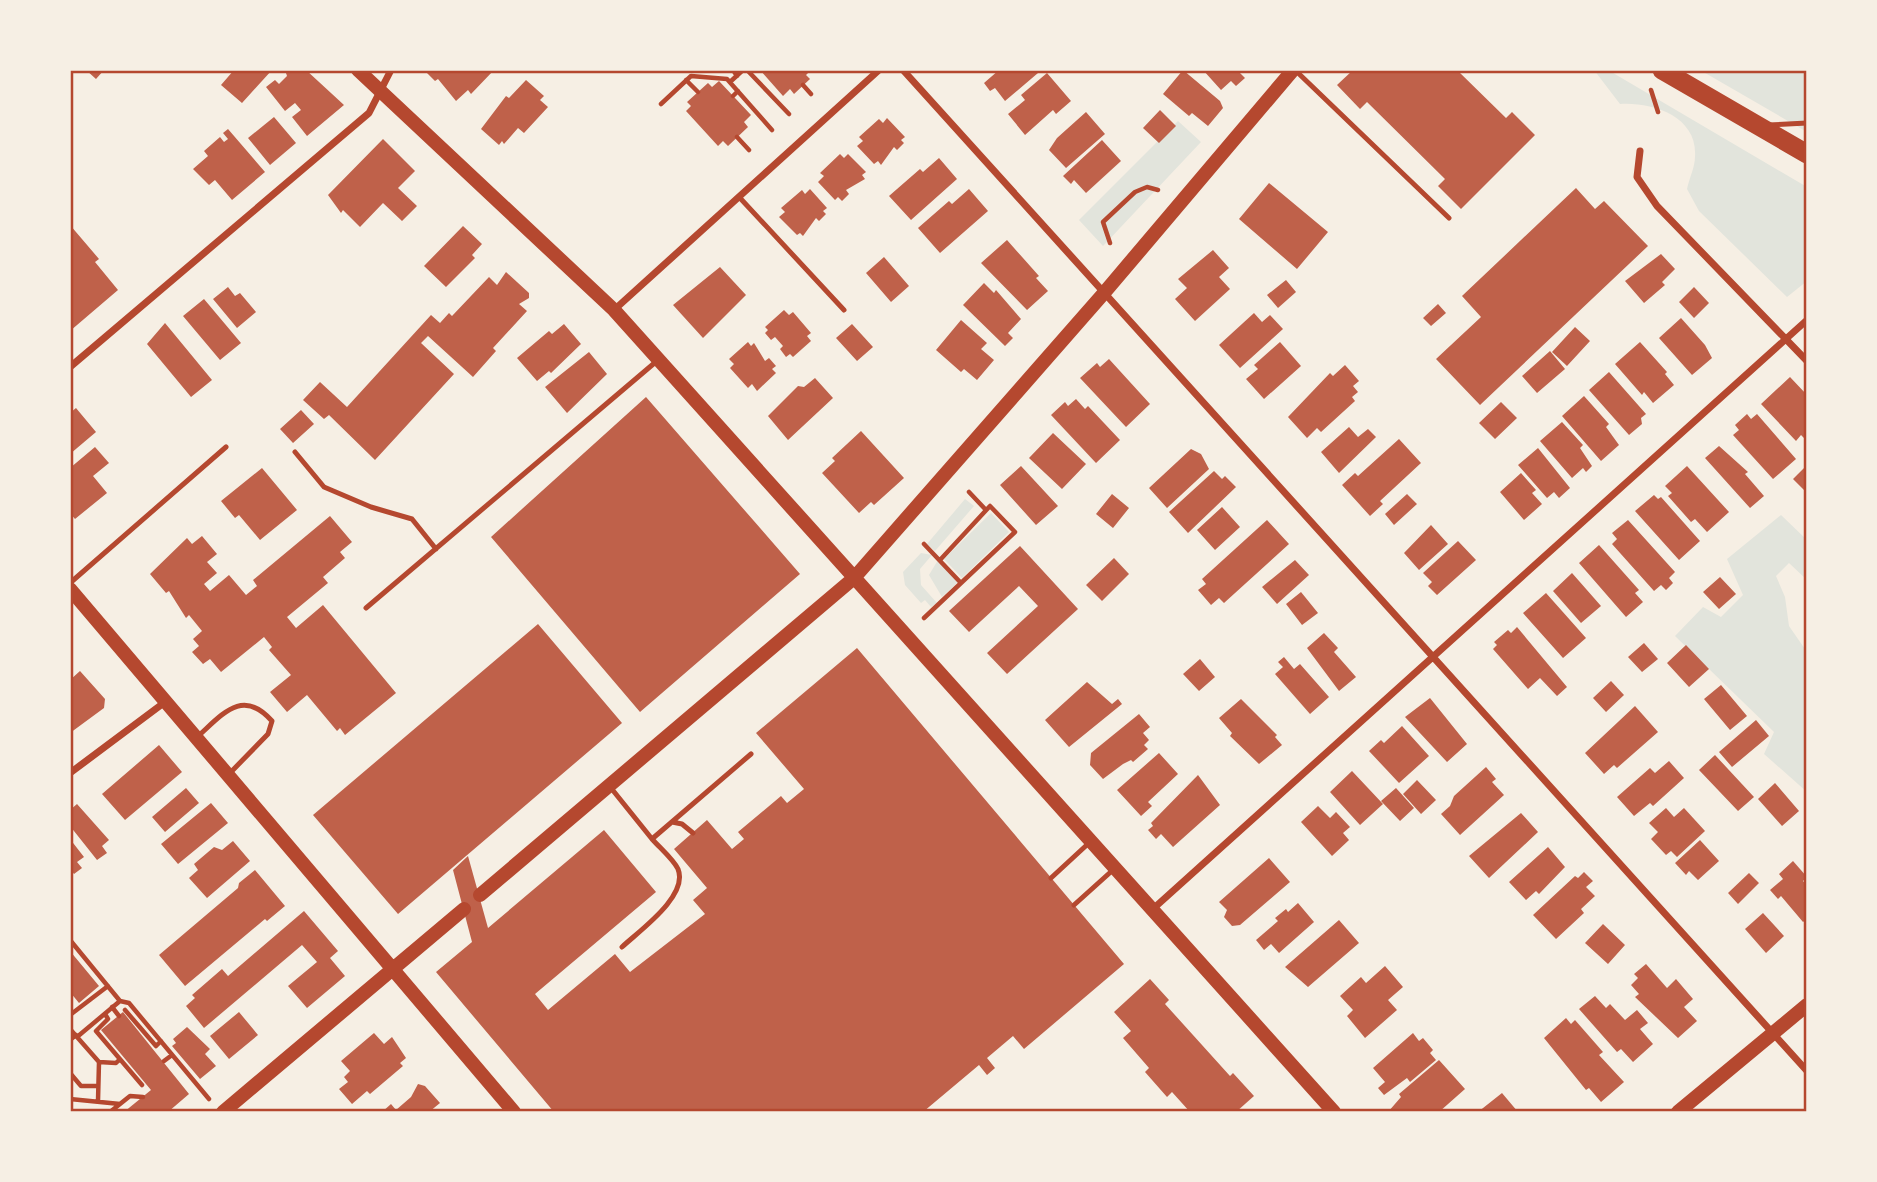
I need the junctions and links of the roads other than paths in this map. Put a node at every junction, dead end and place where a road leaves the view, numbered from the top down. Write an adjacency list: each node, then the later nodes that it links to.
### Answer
1 (358, 70): 7 (main road)
2 (391, 70): 7 (street)
3 (880, 70): 12 (street)
4 (903, 70): 14 (street)
5 (1294, 70): 13 (lane); 14 (main road)
6 (1662, 70): 9 (highway)
7 (380, 90): 15 (main road); 21 (street)
8 (1807, 123): 9 (lane)
9 (1758, 126): 11 (highway)
10 (1640, 151): 18 (street)
11 (1807, 155)
12 (740, 198): 15 (street); 16 (lane)
13 (1449, 218)
14 (1104, 293): 25 (main road); 28 (street)
15 (614, 310): 19 (main road)
16 (845, 310)
17 (1807, 320): 18 (street)
18 (1785, 340): 20 (street); 28 (street)
19 (658, 360): 24 (lane); 25 (main road)
20 (1807, 361)
21 (70, 367)
22 (226, 447): 26 (lane)
23 (295, 452): 24 (lane)
24 (436, 549): 27 (lane)
25 (854, 578): 34 (main road); 38 (main road)
26 (70, 586): 29 (main road)
27 (366, 608)
28 (1434, 656): 45 (street); 50 (street)
29 (165, 702): 30 (main road); 32 (street)
30 (196, 738): 33 (main road); 33 (lane)
31 (751, 754): 35 (lane)
32 (70, 773)
33 (228, 775): 48 (main road)
34 (609, 786): 37 (lane); 43 (main road)
35 (672, 822): 36 (lane); 37 (lane)
36 (692, 833)
37 (652, 839): 41 (lane)
38 (1092, 840): 40 (main road); 42 (lane)
39 (686, 863): 41 (lane)
40 (1116, 866): 44 (lane); 45 (main road)
41 (678, 870): 47 (lane)
42 (1051, 877)
43 (480, 895)
44 (1074, 905)
45 (1154, 908): 54 (main road)
46 (464, 909): 48 (main road)
47 (622, 947)
48 (394, 968): 52 (main road); 53 (main road)
49 (1807, 1005): 50 (main road)
50 (1773, 1034): 51 (street); 55 (main road)
51 (1807, 1071)
52 (223, 1112)
53 (514, 1112)
54 (1334, 1112)
55 (1678, 1112)

